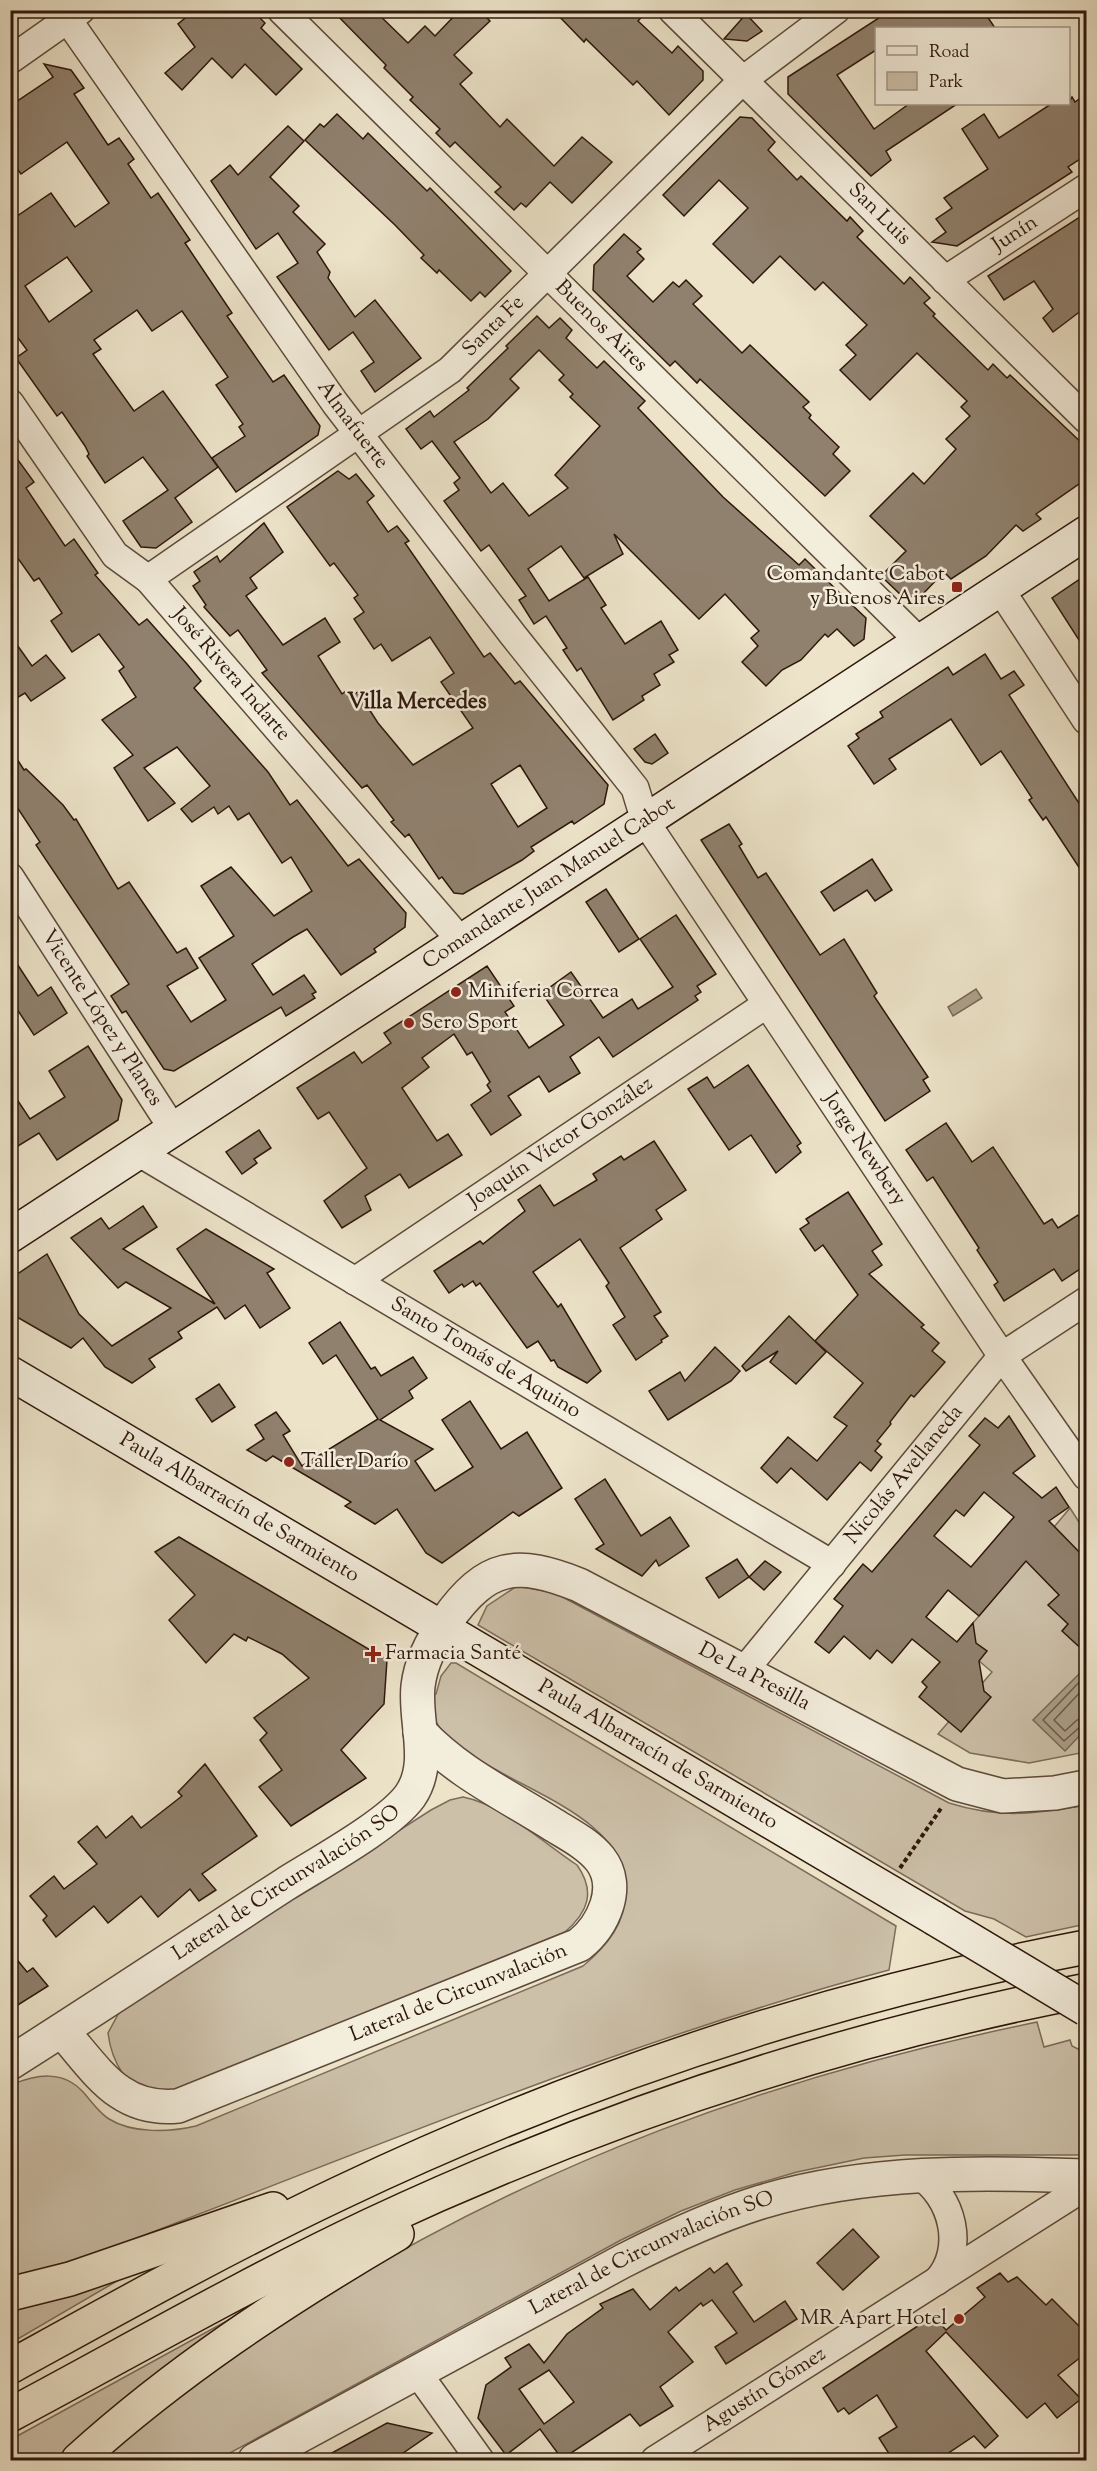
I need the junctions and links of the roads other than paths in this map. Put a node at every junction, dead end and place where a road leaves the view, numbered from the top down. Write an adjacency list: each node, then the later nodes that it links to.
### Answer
1 (281, 10): 8 (street, Buenos Aires)
2 (672, 10): 6 (street, San Luis)
3 (836, 10): 6 (street, Santa Fe)
4 (74, 15): 5 (street); 12 (street, Almafuerte)
5 (10, 60)
6 (743, 80): 8 (street, Santa Fe); 9 (street, San Luis)
7 (1086, 188): 9 (street, Junín)
8 (547, 274): 12 (street, Santa Fe); 16 (street, Buenos Aires)
9 (945, 280): 11 (street, San Luis)
10 (10, 403): 14 (street, José Rivera Indarte)
11 (1086, 419)
12 (359, 434): 14 (street, Santa Fe); 18 (street, Almafuerte)
13 (1086, 533): 15 (street, Comandante Juan Manuel Cabot)
14 (148, 579): 20 (street, José Rivera Indarte)
15 (1000, 589): 16 (street, Comandante Juan Manuel Cabot); 17 (street)
16 (920, 642): 18 (street, Comandante Juan Manuel Cabot)
17 (1086, 720)
18 (645, 821): 20 (street, Comandante Juan Manuel Cabot); 21 (street, Jorge Newbery)
19 (10, 877): 22 (street, Vicente López y Planes)
20 (461, 941): 22 (street, Comandante Juan Manuel Cabot)
21 (767, 1004): 25 (street, Joaquín Víctor González); 27 (street, Jorge Newbery)
22 (173, 1129): 23 (street, Comandante Juan Manuel Cabot)
23 (138, 1152): 24 (street, Comandante Juan Manuel Cabot); 25 (street, Santo Tomás de Aquino)
24 (10, 1236)
25 (355, 1281): 30 (street, Santo Tomás de Aquino)
26 (1086, 1301): 27 (street, Nicolás Avellaneda)
27 (1002, 1356): 29 (street, Jorge Newbery); 30 (street, Nicolás Avellaneda)
28 (10, 1373): 31 (street, Paula Albarracín de Sarmiento)
29 (1086, 1476)
30 (832, 1564): 32 (street, Nicolás Avellaneda)
31 (442, 1626): 32 (street, De La Presilla); 33 (street, Lateral de Circunvalación SO); 37 (street, Paula Albarracín de Sarmiento, bridge)
32 (742, 1672): 34 (street, De La Presilla)
33 (420, 1731): 38 (street, Lateral de Circunvalación SO); 38 (street, Lateral de Circunvalación)
34 (1086, 1787)
35 (1086, 1947): 41 (highway)
36 (1086, 1990): 40 (highway)
37 (1086, 2009)
38 (62, 2031): 39 (street, Lateral de Circunvalación SO)
39 (10, 2063)
40 (549, 2148): 49 (highway); 50 (highway)
41 (388, 2171): 46 (highway); 47 (highway)
42 (918, 2175): 43 (street, Lateral de Circunvalación SO); 45 (street); 48 (street, Lateral de Circunvalación SO)
43 (1086, 2176)
44 (1086, 2186): 45 (street, Agustín Gómez)
45 (936, 2282): 53 (street, Agustín Gómez)
46 (10, 2294)
47 (10, 2367)
48 (417, 2372): 51 (street, Lateral de Circunvalación SO); 52 (street)
49 (10, 2415)
50 (78, 2460)
51 (255, 2460)
52 (480, 2460)
53 (655, 2460)

